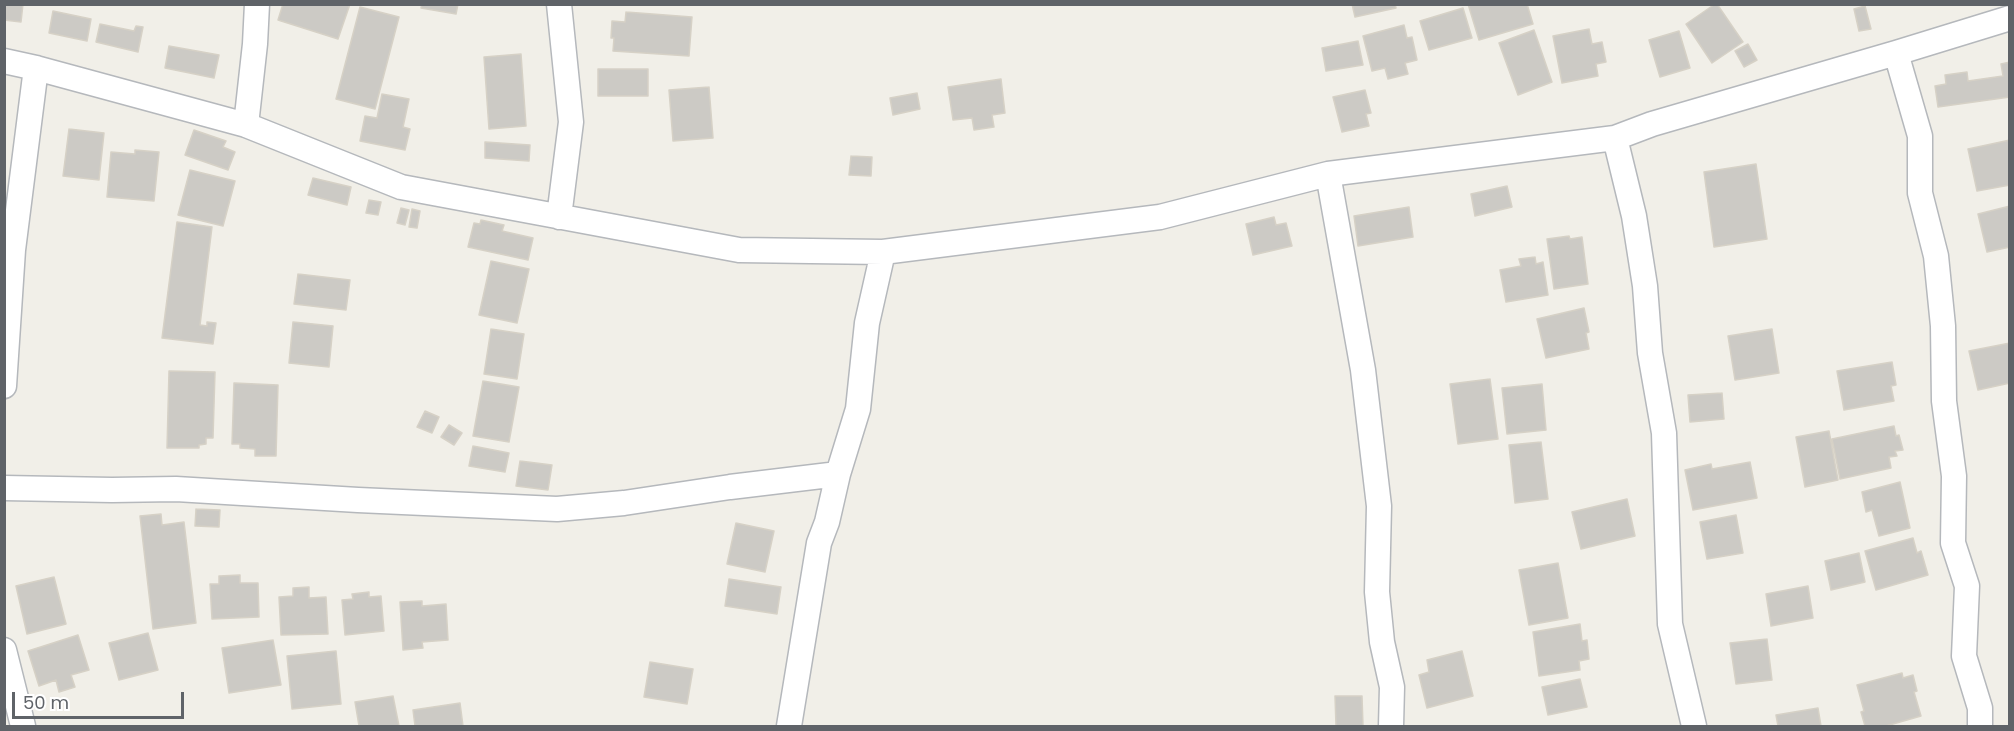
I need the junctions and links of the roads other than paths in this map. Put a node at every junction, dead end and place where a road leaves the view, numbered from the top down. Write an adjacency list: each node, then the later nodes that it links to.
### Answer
1 (256, 4): 7 (street)
2 (559, 4): 10 (street)
3 (2010, 18): 4 (street)
4 (1896, 53): 8 (street); 20 (street)
5 (4, 61): 6 (street)
6 (36, 68): 7 (street); 12 (street)
7 (246, 125): 10 (street)
8 (1615, 138): 9 (street); 19 (street)
9 (1329, 174): 11 (street); 18 (street)
10 (559, 217): 11 (street)
11 (883, 252): 13 (street)
12 (4, 386)
13 (838, 474): 14 (street); 17 (street)
14 (4, 488)
15 (4, 650): 16 (street)
16 (23, 726)
17 (789, 726)
18 (1391, 726)
19 (1694, 726)
20 (1980, 726)

